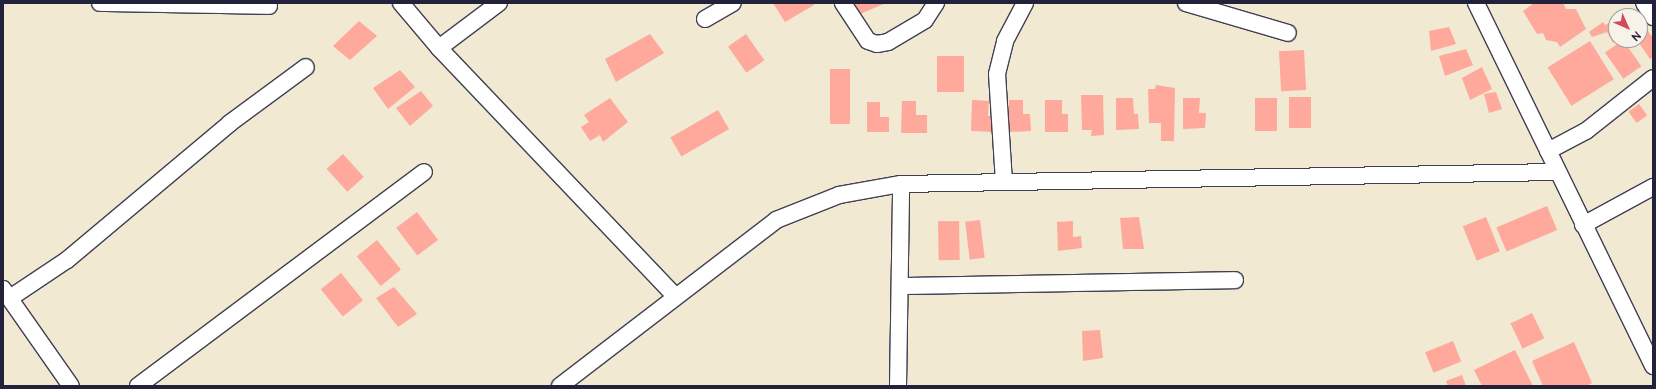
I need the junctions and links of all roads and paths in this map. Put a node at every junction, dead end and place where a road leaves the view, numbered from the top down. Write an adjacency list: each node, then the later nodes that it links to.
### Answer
1 (100, 3): 11 (street)
2 (401, 3): 15 (street)
3 (499, 3): 15 (street)
4 (733, 3): 13 (street)
5 (843, 3): 6 (street)
6 (936, 3)
7 (1025, 3): 21 (street)
8 (1186, 3): 14 (street)
9 (1476, 3): 18 (street)
10 (1644, 3): 12 (street)
11 (269, 6)
12 (1653, 17)
13 (705, 19)
14 (1288, 32)
15 (439, 48): 28 (street)
16 (306, 68): 27 (street)
17 (1653, 78): 18 (street)
18 (1548, 150): 20 (street)
19 (424, 172): 31 (street)
20 (1557, 172): 21 (street); 24 (street)
21 (1004, 182): 22 (street)
22 (901, 184): 26 (street); 28 (street)
23 (1653, 186): 24 (street)
24 (1583, 225): 29 (street)
25 (1235, 280): 26 (street)
26 (900, 286): 33 (street)
27 (7, 293): 30 (street)
28 (676, 296): 32 (street)
29 (1653, 366)
30 (71, 386)
31 (138, 386)
32 (560, 386)
33 (898, 386)

